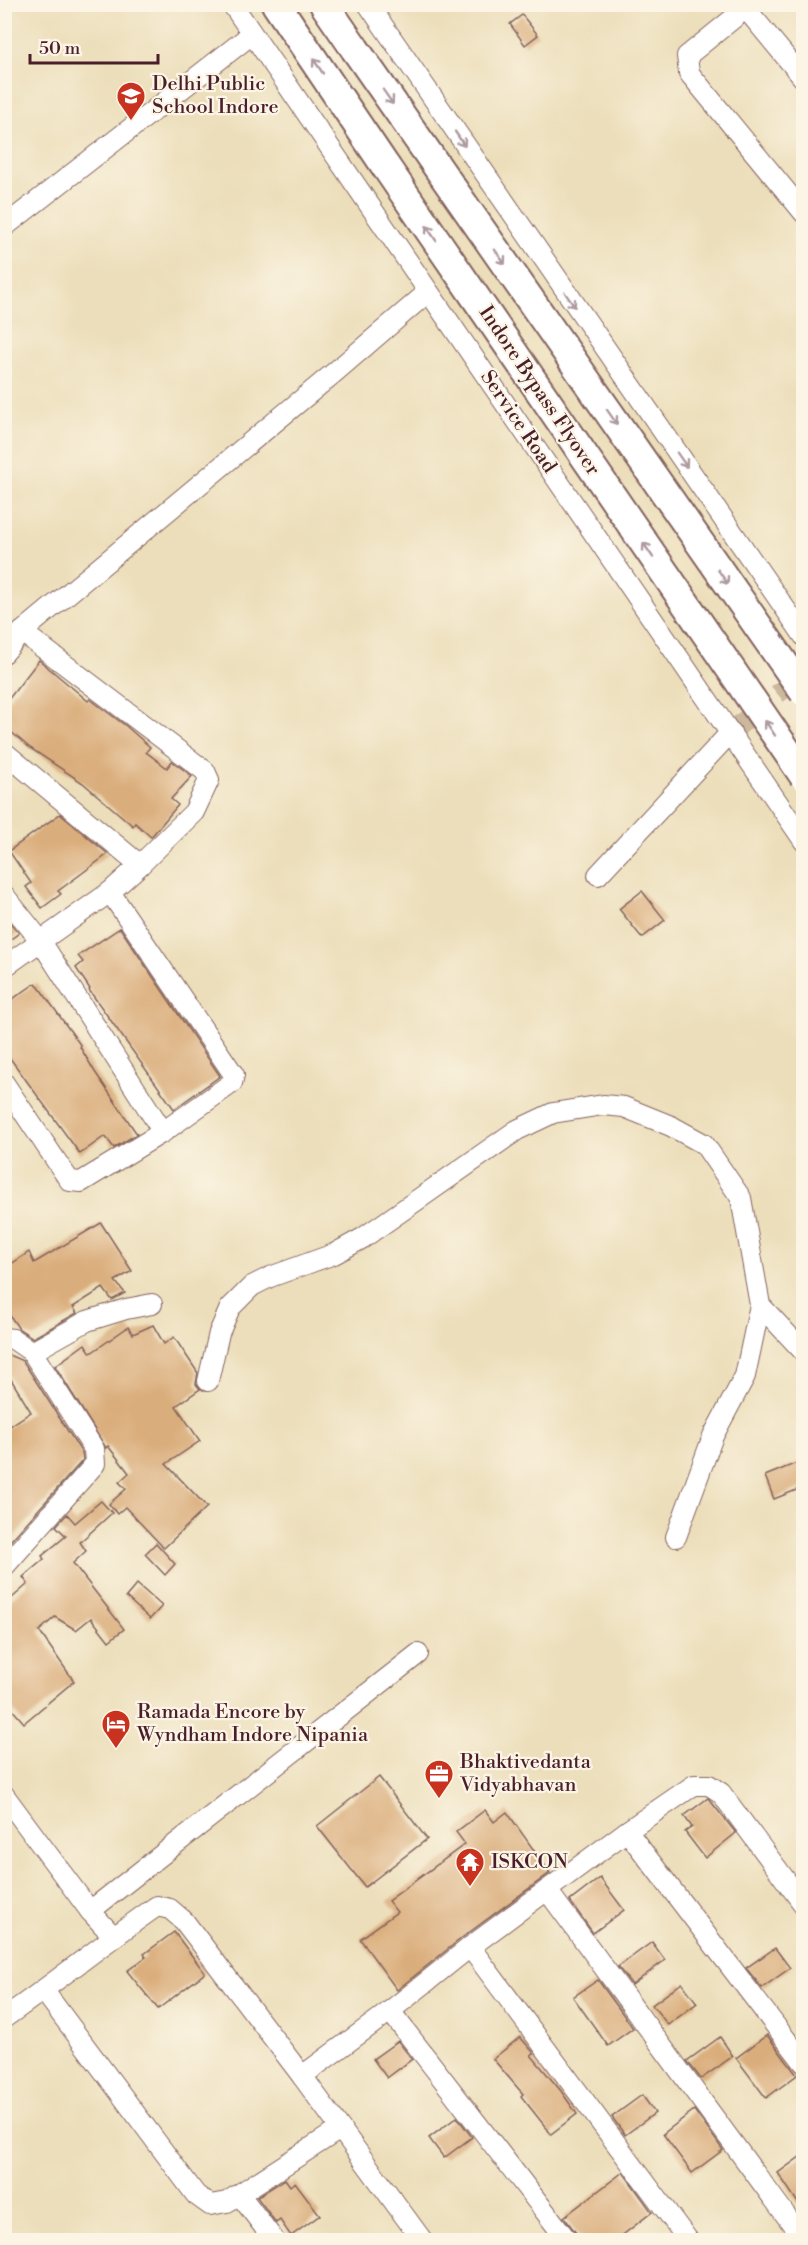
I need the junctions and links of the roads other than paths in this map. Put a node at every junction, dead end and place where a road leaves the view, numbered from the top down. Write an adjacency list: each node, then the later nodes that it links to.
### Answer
1 (232, 4): 6 (street, Service Road)
2 (276, 4): 17 (highway, Indore Bypass Flyover, one-way to 2, bridge)
3 (324, 4): 14 (highway, one-way to 14, bridge)
4 (368, 4): 12 (street, one-way to 12)
5 (746, 6): 7 (street); 8 (street)
6 (252, 34): 9 (street); 10 (street, Service Road)
7 (804, 79)
8 (804, 213)
9 (4, 226)
10 (428, 292): 11 (street); 15 (street, Service Road)
11 (22, 632): 13 (street); 19 (street)
12 (804, 636)
13 (4, 652)
14 (804, 692)
15 (731, 732): 18 (street, Service Road); 20 (street)
16 (4, 752): 19 (street)
17 (804, 776)
18 (804, 841)
19 (140, 865): 21 (street)
20 (598, 875)
21 (110, 892): 23 (street); 26 (street)
22 (4, 895): 23 (street)
23 (40, 940): 24 (street); 26 (street)
24 (4, 966)
25 (4, 1083): 26 (street)
26 (163, 1132)
27 (152, 1304): 30 (street)
28 (760, 1305): 31 (street); 32 (street); 33 (street)
29 (4, 1338): 30 (street)
30 (32, 1352): 34 (street)
31 (804, 1352)
32 (208, 1381)
33 (676, 1537)
34 (4, 1567)
35 (418, 1654): 40 (street)
36 (4, 1795): 40 (street)
37 (627, 1831): 38 (street); 39 (street); 46 (street)
38 (547, 1890): 42 (street); 50 (street)
39 (804, 1905)
40 (90, 1911): 41 (street)
41 (112, 1936): 43 (street); 47 (street)
42 (470, 1947): 44 (street); 54 (street)
43 (44, 1991): 45 (street); 49 (street)
44 (390, 2011): 47 (street); 53 (street)
45 (4, 2018)
46 (804, 2064)
47 (302, 2076): 48 (street)
48 (340, 2129): 49 (street); 52 (street)
49 (240, 2195): 51 (street)
50 (804, 2240)
51 (274, 2241)
52 (422, 2241)
53 (567, 2241)
54 (688, 2241)

